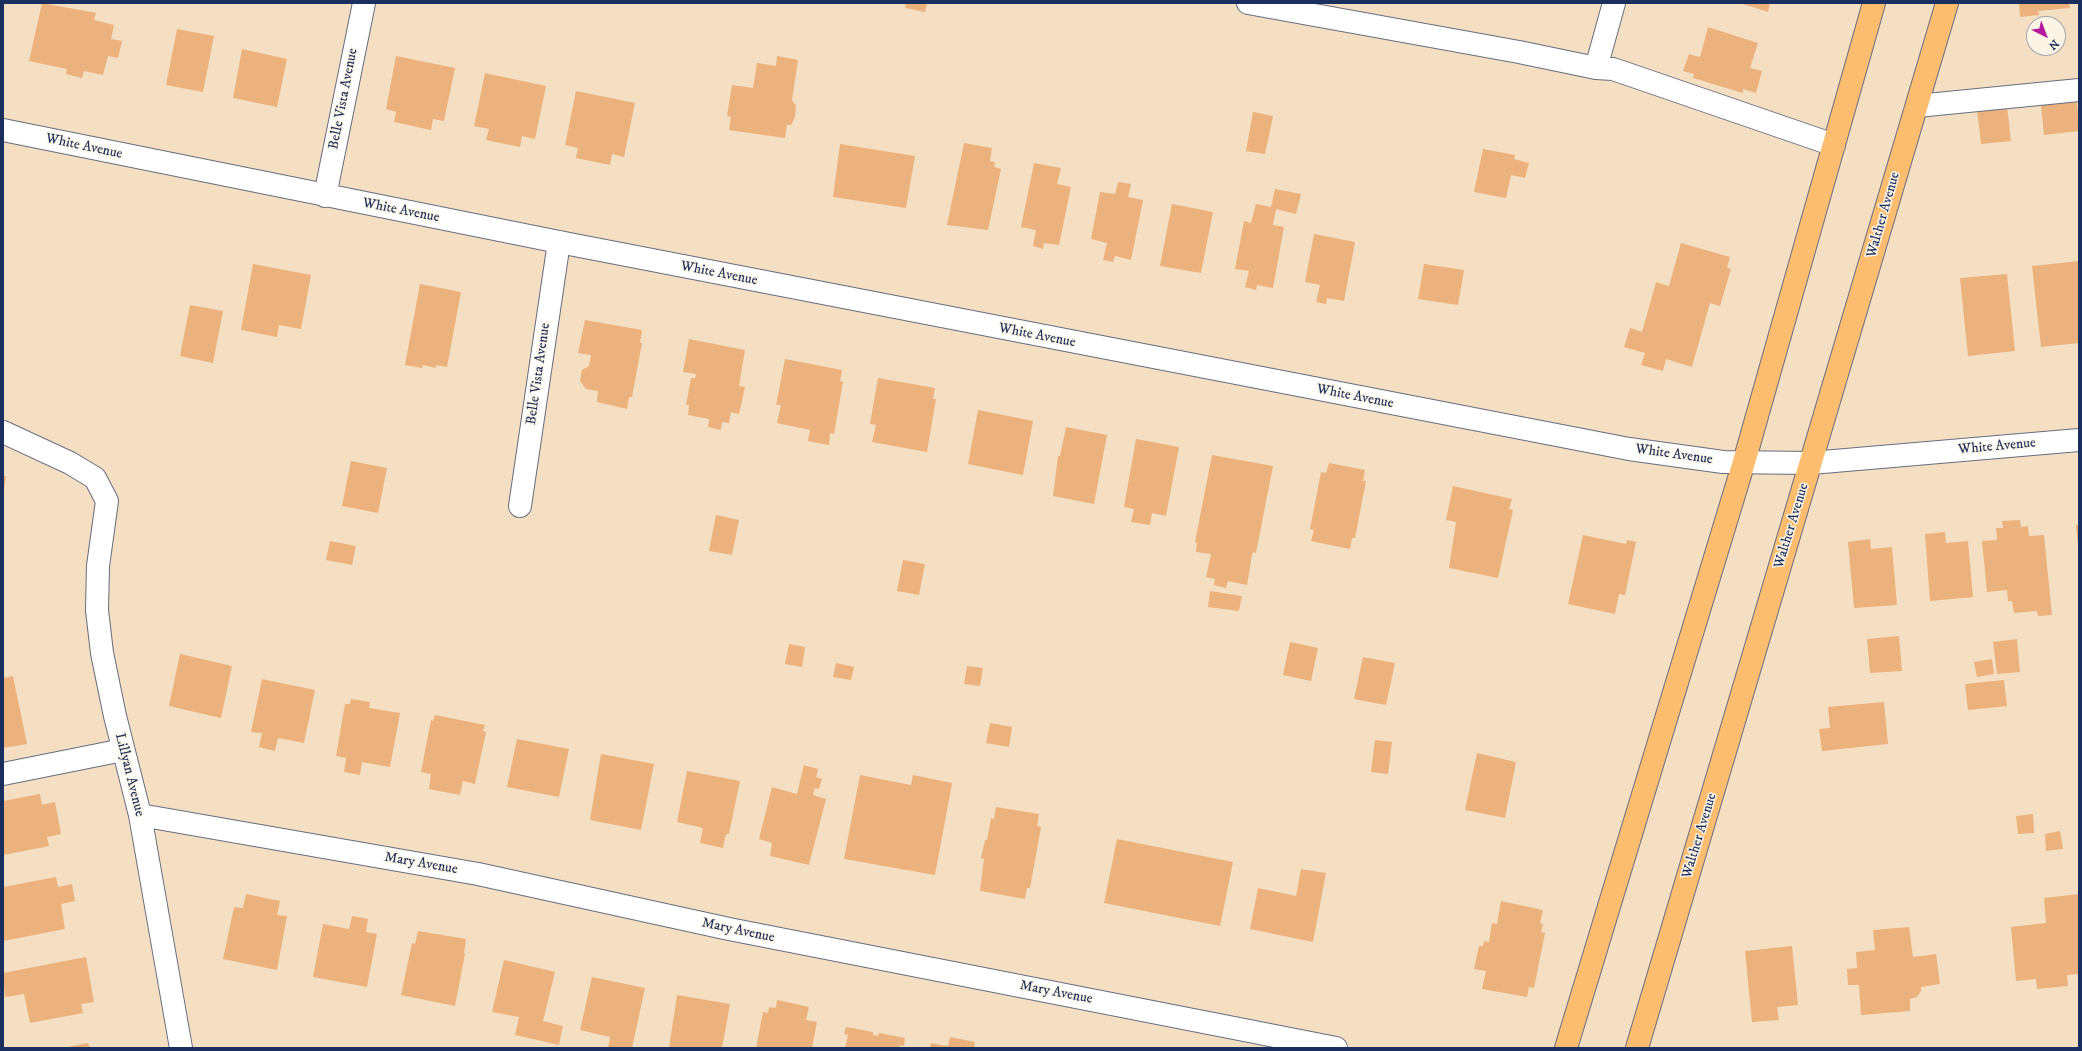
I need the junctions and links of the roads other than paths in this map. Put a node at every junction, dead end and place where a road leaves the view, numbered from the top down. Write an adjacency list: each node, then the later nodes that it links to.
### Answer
1 (364, 3): 11 (street, Belle Vista Avenue)
2 (1248, 3): 6 (street)
3 (1614, 3): 6 (street)
4 (1874, 3): 10 (main road)
5 (1947, 3): 8 (main road, Walther Avenue)
6 (1596, 68): 10 (street)
7 (2079, 90): 8 (street)
8 (1916, 106): 16 (main road, Walther Avenue)
9 (3, 130): 11 (street, White Avenue)
10 (1834, 145): 15 (main road)
11 (326, 196): 12 (street, White Avenue)
12 (559, 242): 15 (street, White Avenue); 17 (street, Belle Vista Avenue)
13 (3, 432): 18 (street, Lillyan Avenue)
14 (2079, 440): 16 (street, White Avenue)
15 (1744, 462): 16 (street, White Avenue); 23 (main road)
16 (1811, 463): 24 (main road, Walther Avenue)
17 (520, 506)
18 (124, 750): 19 (street); 20 (street, Lillyan Avenue)
19 (3, 774)
20 (140, 814): 21 (street, Lillyan Avenue); 22 (street, Mary Avenue)
21 (181, 1048)
22 (1336, 1048)
23 (1566, 1048)
24 (1637, 1048)

